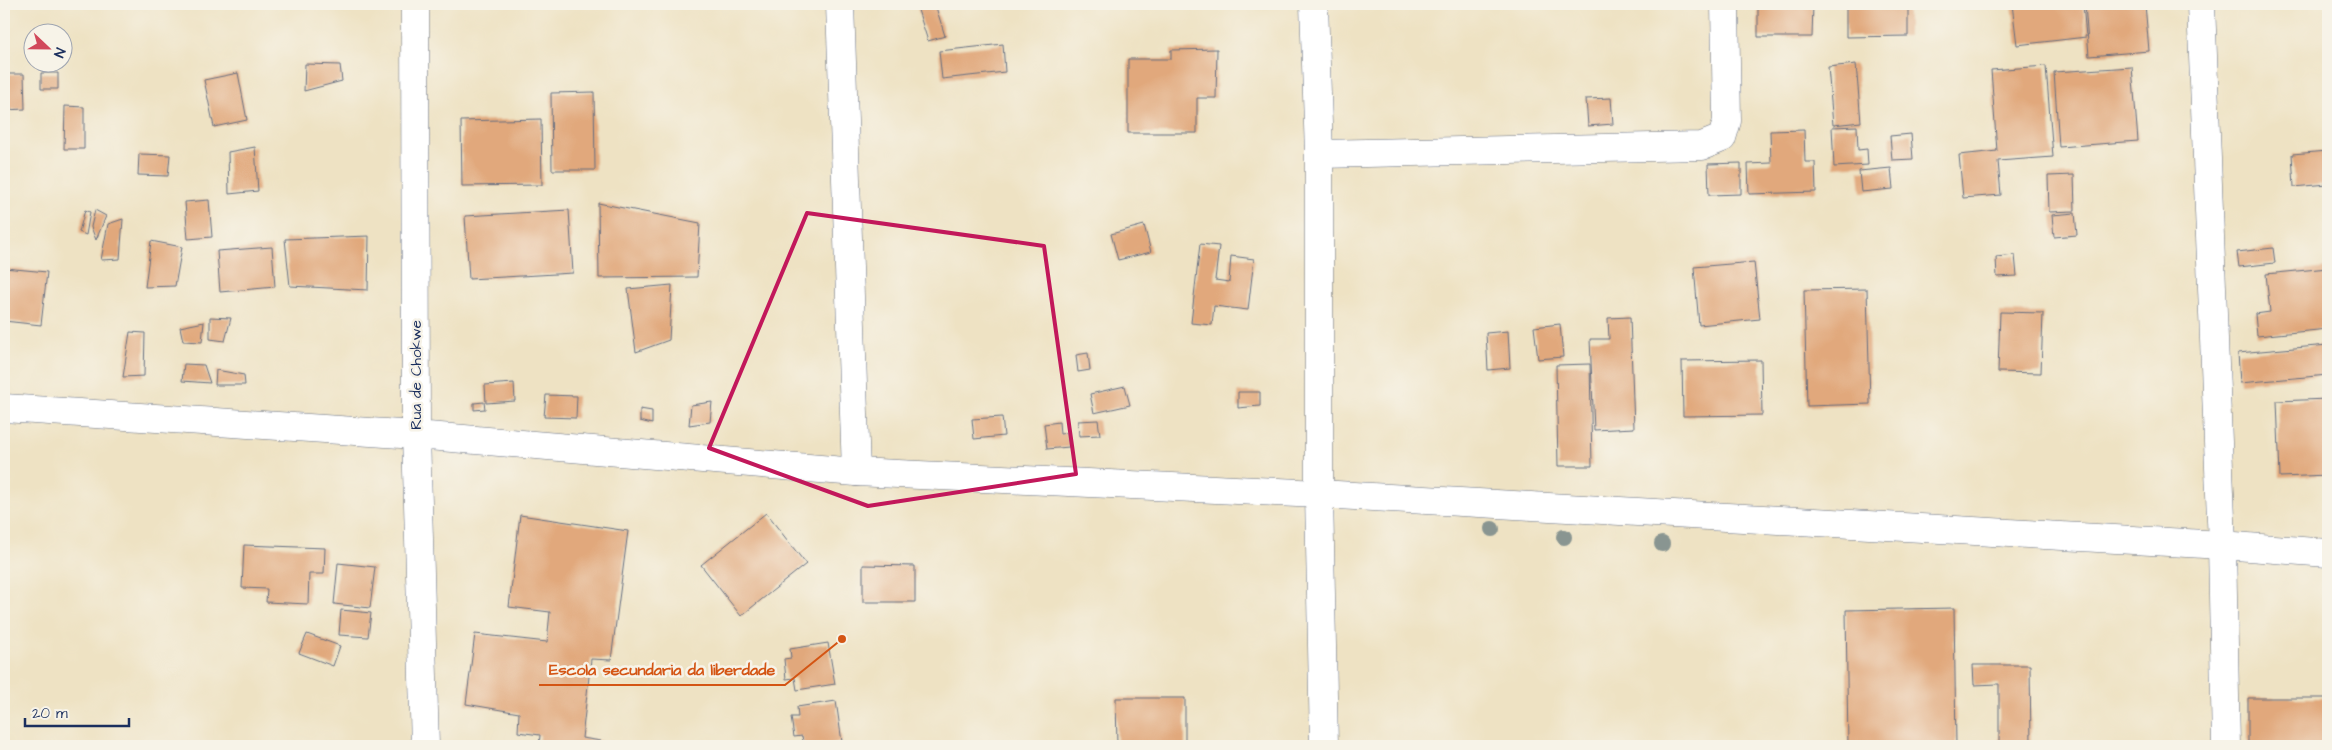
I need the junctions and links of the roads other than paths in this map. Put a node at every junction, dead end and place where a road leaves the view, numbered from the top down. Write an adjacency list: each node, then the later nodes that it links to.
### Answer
1 (415, 4): 8 (street, Rua de Chokwe)
2 (840, 4): 9 (street)
3 (1314, 4): 6 (street)
4 (1725, 4): 6 (street)
5 (2201, 4): 11 (street)
6 (1319, 154): 10 (street)
7 (4, 408): 8 (street)
8 (416, 435): 9 (street); 13 (street, Rua de Chokwe)
9 (856, 472): 10 (street)
10 (1318, 494): 11 (street); 14 (street)
11 (2222, 545): 12 (street); 15 (street)
12 (2328, 554)
13 (426, 746)
14 (1324, 746)
15 (2226, 746)

